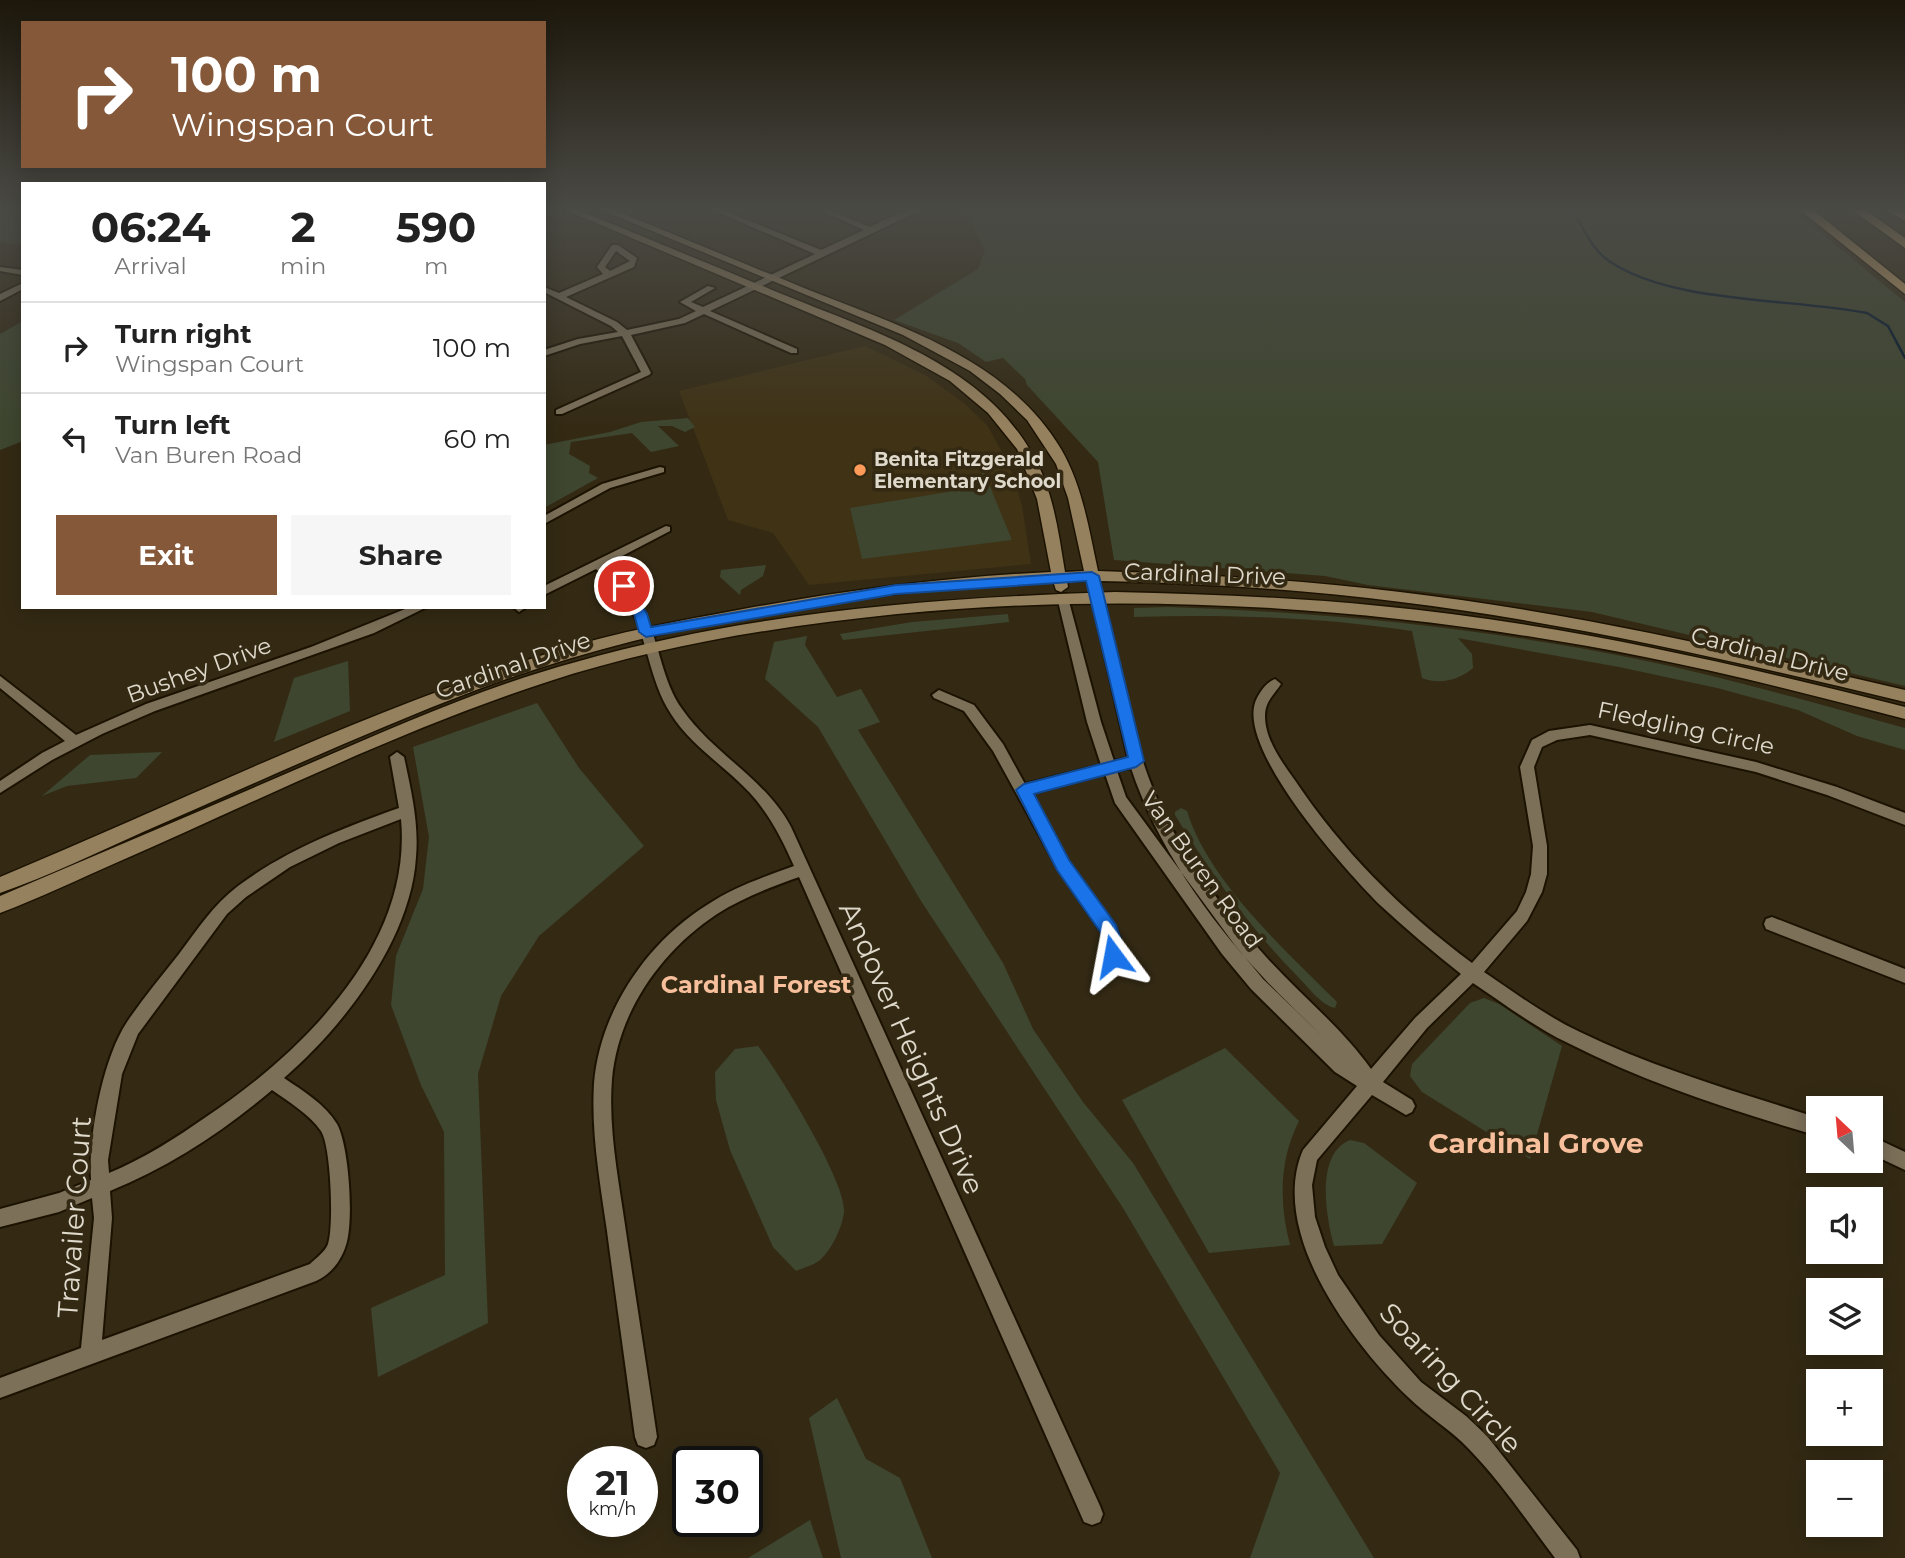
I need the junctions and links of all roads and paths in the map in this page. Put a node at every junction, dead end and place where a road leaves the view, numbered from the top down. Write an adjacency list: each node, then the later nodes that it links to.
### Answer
1 (593, 282): 9 (street)
2 (741, 282): 6 (main road)
3 (765, 282): 6 (street)
4 (782, 282): 22 (main road)
5 (21, 286): 10 (street)
6 (754, 287): 11 (street); 23 (main road)
7 (710, 288): 11 (street)
8 (546, 290): 9 (street)
9 (560, 296): 12 (street)
10 (0, 298)
11 (706, 311): 12 (street); 15 (street)
12 (625, 333): 14 (street); 17 (street)
13 (546, 342): 14 (street)
14 (559, 346): 16 (street)
15 (793, 351)
16 (546, 352)
17 (559, 412)
18 (660, 471): 19 (street)
19 (546, 520)
20 (666, 529): 21 (street)
21 (596, 563): 24 (street); 28 (street, Andover Heights Drive)
22 (1092, 576): 23 (main road, Cardinal Drive); 25 (main road); 32 (main road, Cardinal Drive)
23 (1059, 577): 26 (main road); 28 (main road, Cardinal Drive)
24 (546, 590)
25 (1097, 596): 26 (main road, Cardinal Drive); 33 (main road, Cardinal Drive); 36 (street, Van Buren Road)
26 (1063, 597): 28 (main road, Cardinal Drive); 37 (street, Van Buren Road)
27 (417, 609): 34 (street, Bushey Drive)
28 (649, 640): 42 (street, Andover Heights Drive); 43 (main road, Cardinal Drive); 44 (main road, Cardinal Drive)
29 (0, 681): 34 (street)
30 (1275, 684): 47 (street)
31 (939, 695): 39 (street)
32 (1905, 696)
33 (1905, 713)
34 (75, 742): 38 (street, Bushey Drive)
35 (397, 757): 40 (street)
36 (1136, 761): 37 (street); 50 (street, Van Buren Road)
37 (1108, 768): 39 (street); 50 (street, Van Buren Road)
38 (0, 788)
39 (1024, 790): 46 (street)
40 (408, 811): 49 (street); 55 (street, Travailer Court)
41 (1905, 819): 47 (street, Fledgling Circle)
42 (803, 869): 59 (street); 60 (street, Andover Heights Drive)
43 (0, 885)
44 (0, 905)
45 (1772, 924): 48 (street)
46 (1110, 966)
47 (1472, 974): 50 (street, Fledgling Circle); 52 (street)
48 (1905, 976)
49 (271, 1079): 55 (street); 57 (street)
50 (1370, 1083): 51 (street, Van Buren Road); 61 (street, Soaring Circle)
51 (1406, 1106)
52 (1806, 1123)
53 (1883, 1151): 54 (street)
54 (1905, 1161)
55 (101, 1186): 56 (street); 57 (street, Travailer Court)
56 (0, 1218)
57 (91, 1354): 58 (street)
58 (0, 1388)
59 (646, 1437)
60 (1092, 1514)
61 (1569, 1558)

